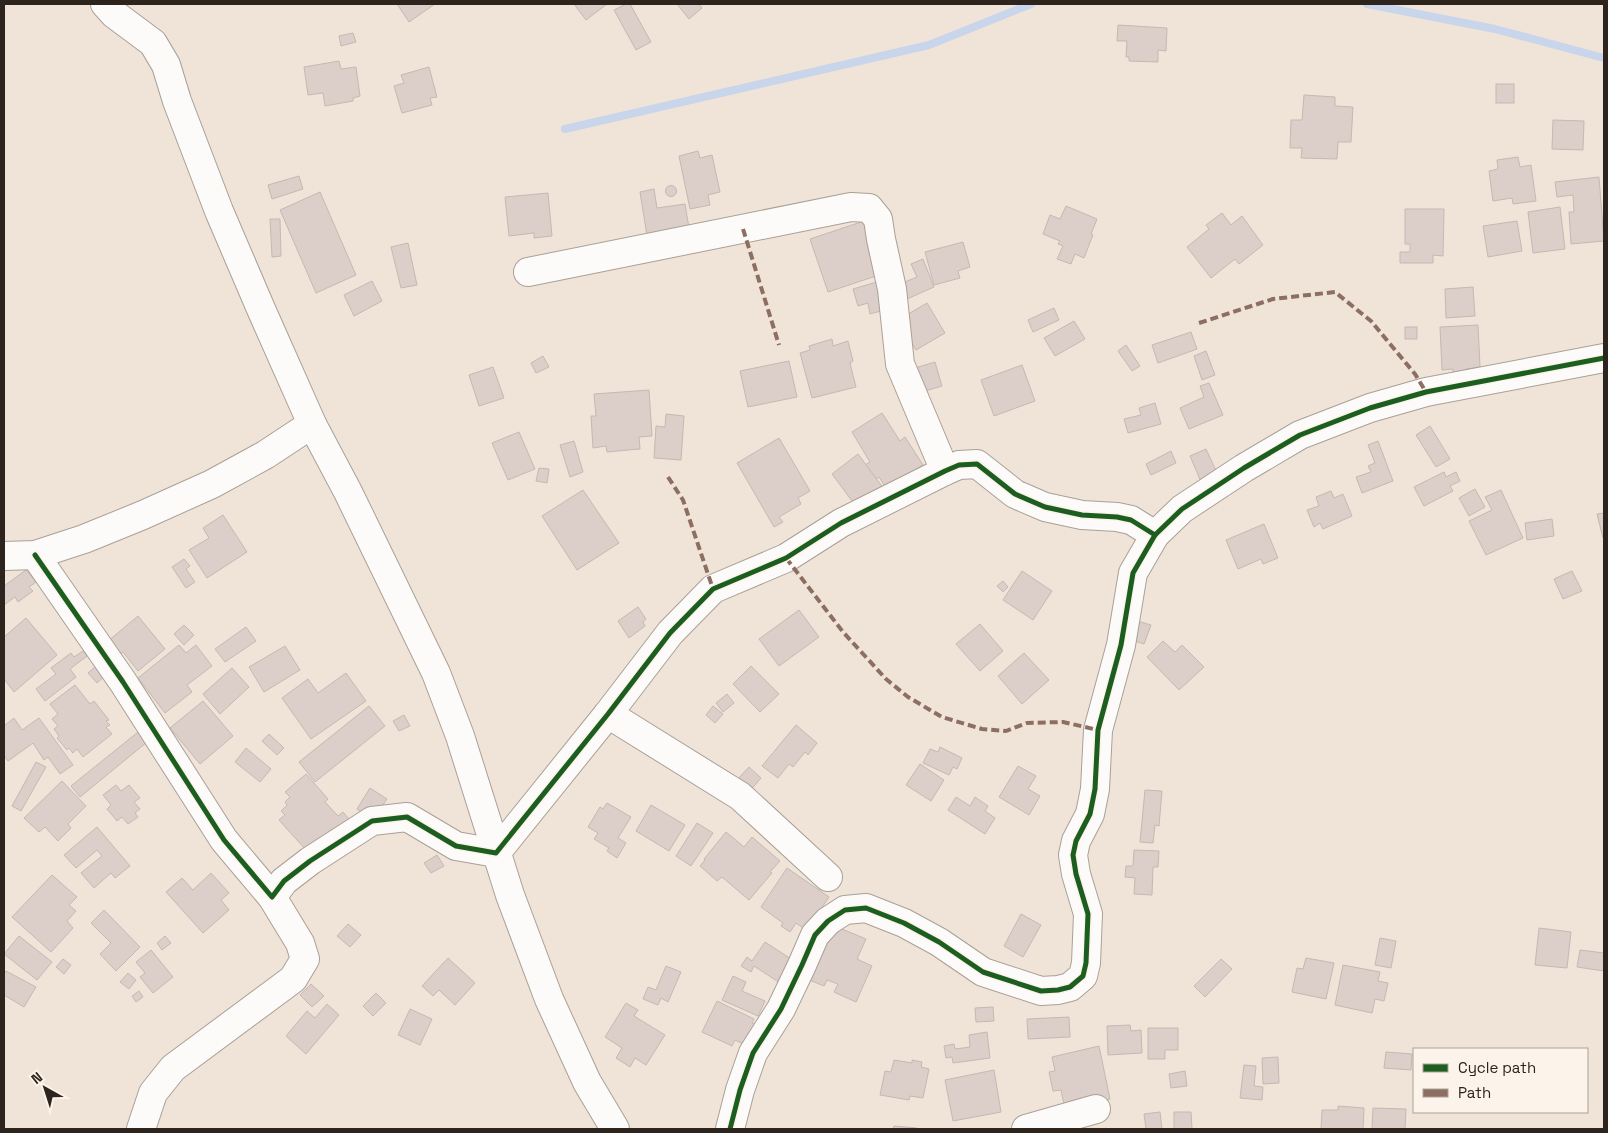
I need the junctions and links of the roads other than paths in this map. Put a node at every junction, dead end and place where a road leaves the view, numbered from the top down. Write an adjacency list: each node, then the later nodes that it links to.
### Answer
1 (105, 4): 4 (street)
2 (528, 272): 5 (street)
3 (1604, 358): 6 (street)
4 (312, 424): 7 (street); 10 (street)
5 (944, 471): 6 (street); 9 (street)
6 (1155, 535): 16 (street)
7 (35, 554): 8 (street); 12 (street)
8 (4, 556)
9 (608, 714): 10 (street); 11 (street)
10 (496, 853): 12 (street); 15 (street)
11 (828, 877)
12 (272, 897): 14 (street)
13 (1096, 1109): 17 (street)
14 (141, 1129)
15 (615, 1129)
16 (730, 1129)
17 (1026, 1129)

